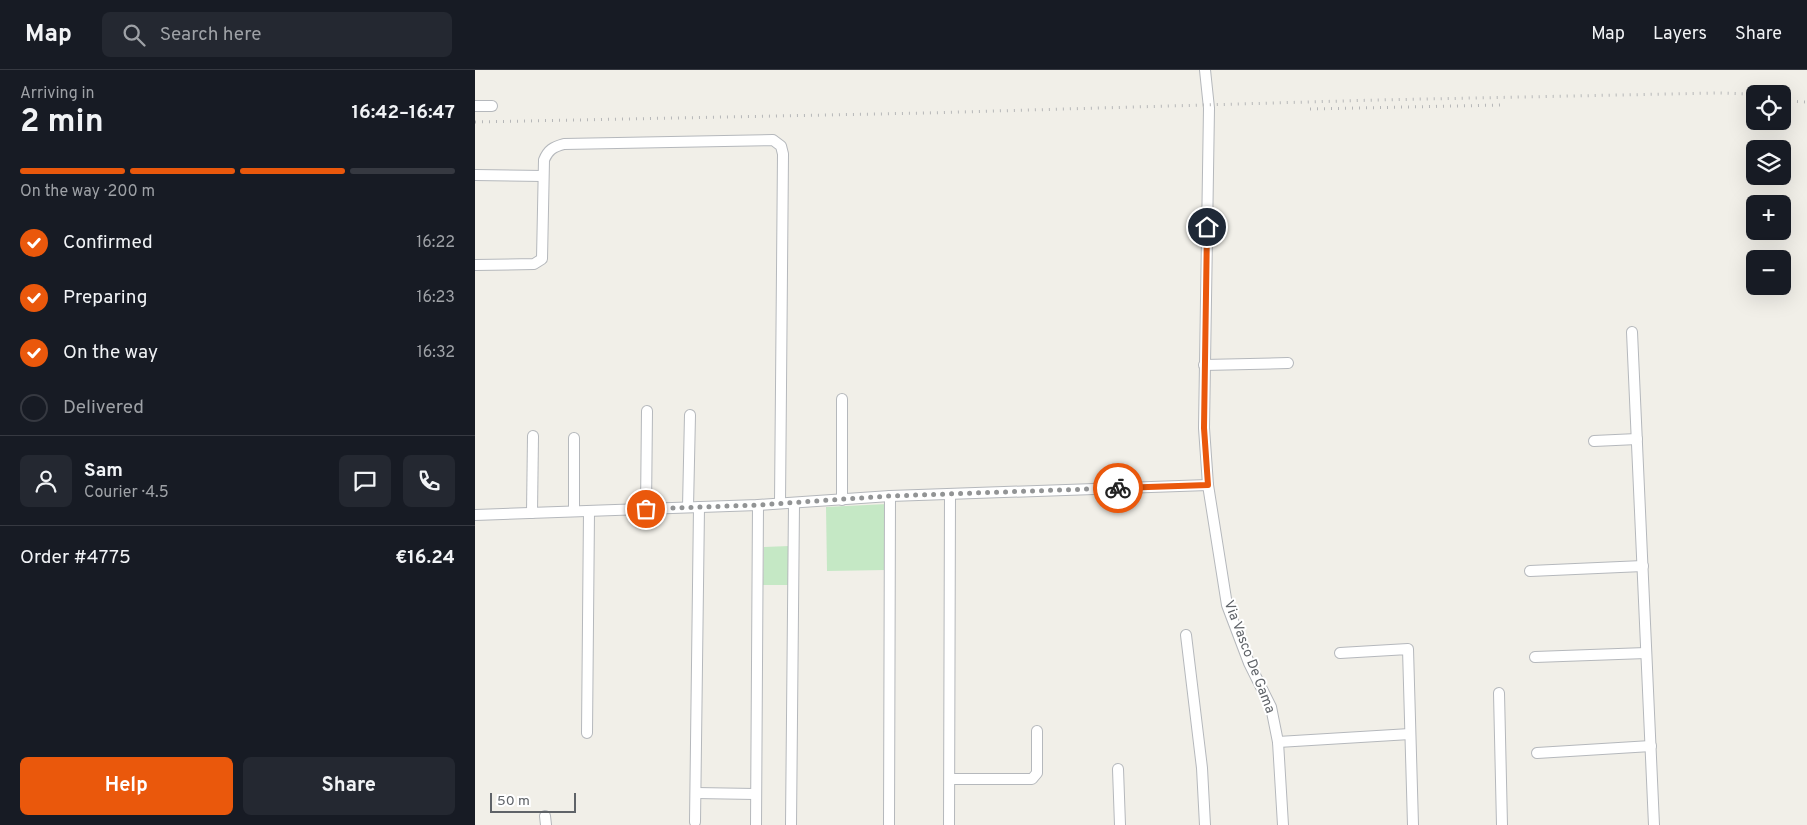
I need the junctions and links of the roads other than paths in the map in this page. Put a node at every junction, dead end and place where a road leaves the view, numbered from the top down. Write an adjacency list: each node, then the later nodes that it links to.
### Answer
1 (1205, 70): 9 (street, Via Vasco De Gama)
2 (475, 106): 3 (street)
3 (492, 106)
4 (475, 175): 5 (street)
5 (543, 176): 6 (street); 21 (street)
6 (475, 265)
7 (1632, 332): 15 (street)
8 (1288, 363): 9 (street)
9 (1204, 365): 17 (street, Via Vasco De Gama)
10 (841, 399): 20 (street)
11 (647, 411): 25 (street)
12 (690, 415): 24 (street)
13 (533, 436): 28 (street)
14 (574, 438): 26 (street)
15 (1637, 439): 16 (street); 30 (street)
16 (1594, 441)
17 (1208, 485): 18 (street); 40 (street, Via Vasco De Gama)
18 (950, 494): 19 (street); 44 (street)
19 (889, 496): 20 (street); 50 (street)
20 (842, 500): 22 (street)
21 (780, 503): 22 (street); 23 (street)
22 (794, 503): 49 (street)
23 (758, 505): 24 (street); 46 (street)
24 (693, 507): 25 (street); 45 (street)
25 (646, 509): 27 (street)
26 (574, 511): 27 (street); 28 (street)
27 (589, 511): 38 (street)
28 (531, 513): 29 (street)
29 (475, 515)
30 (1643, 566): 31 (street); 34 (street)
31 (1531, 571)
32 (1186, 635): 53 (street)
33 (1340, 653): 39 (street)
34 (1646, 653): 35 (street); 41 (street)
35 (1535, 657)
36 (1499, 692): 56 (street)
37 (1037, 731): 44 (street)
38 (587, 733)
39 (1410, 734): 40 (street); 55 (street)
40 (1278, 742): 54 (street, Via Vasco De Gama)
41 (1651, 746): 42 (street); 57 (street)
42 (1537, 753)
43 (1118, 769): 52 (street)
44 (950, 779): 51 (street)
45 (696, 793): 46 (street); 47 (street)
46 (755, 794): 48 (street)
47 (695, 822)
48 (756, 825)
49 (791, 825)
50 (889, 825)
51 (949, 825)
52 (1120, 825)
53 (1205, 825)
54 (1283, 825)
55 (1413, 825)
56 (1501, 825)
57 (1654, 825)

